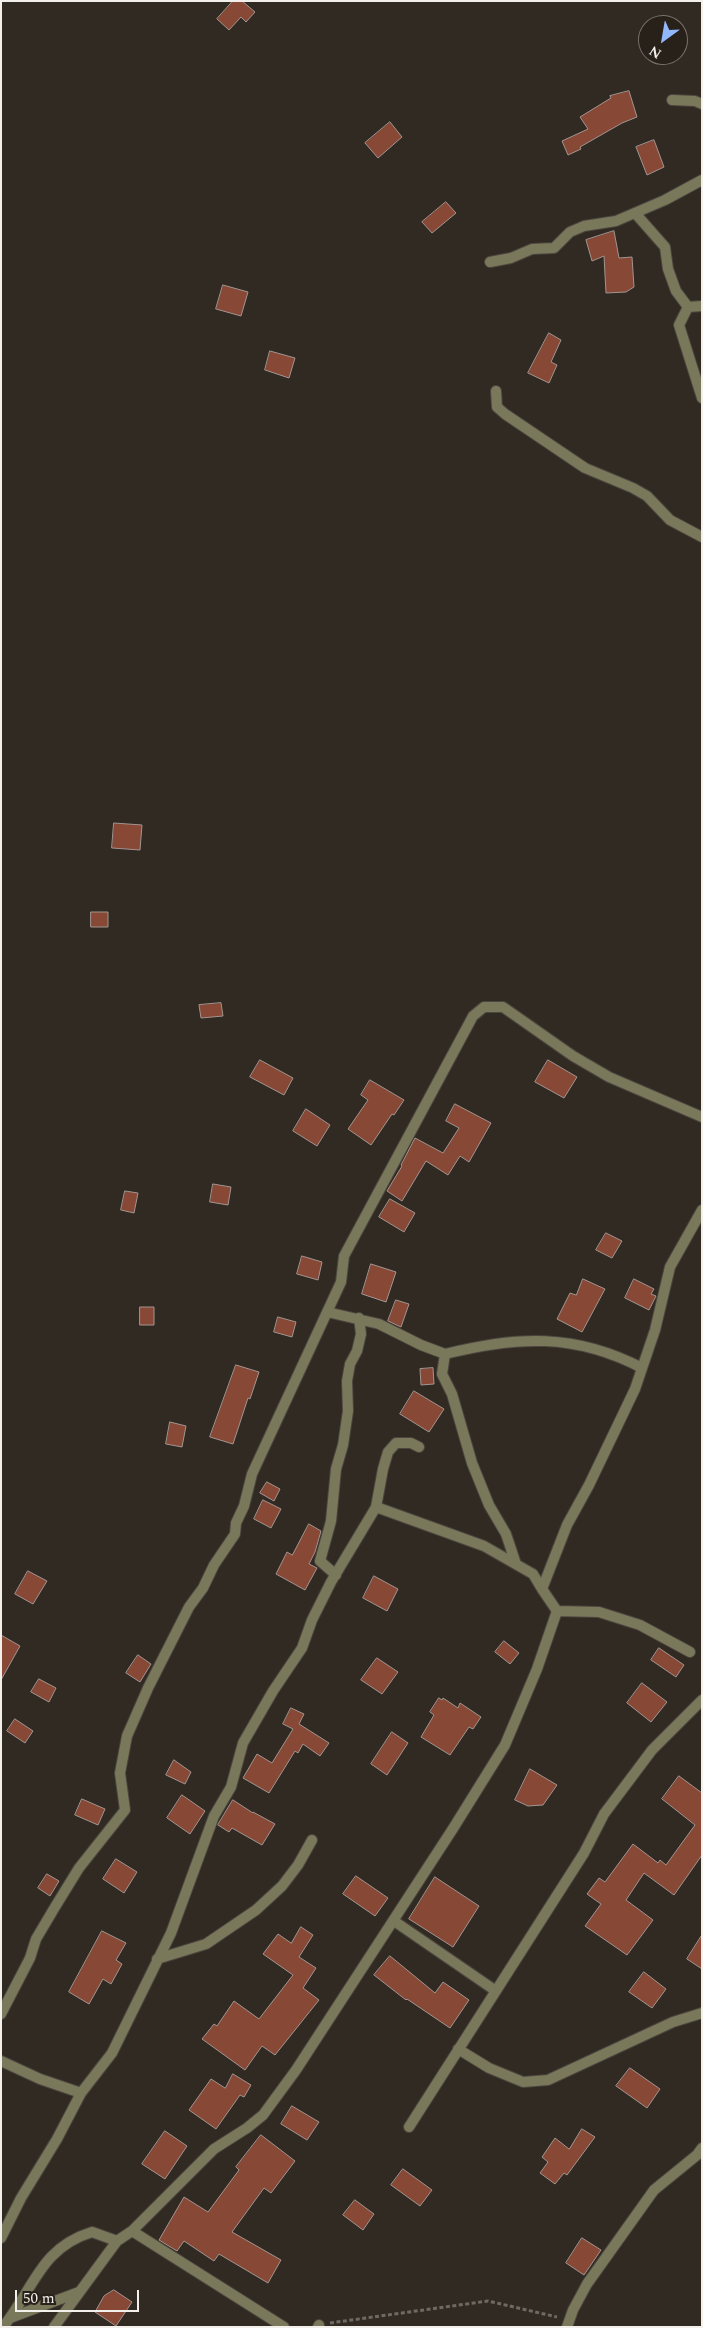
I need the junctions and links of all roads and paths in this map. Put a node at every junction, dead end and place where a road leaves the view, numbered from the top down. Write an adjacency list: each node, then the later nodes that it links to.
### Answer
1 (672, 100): 2 (street)
2 (702, 104)
3 (702, 180): 4 (street)
4 (635, 213): 5 (street); 7 (street)
5 (490, 262)
6 (702, 306): 7 (street)
7 (688, 307): 9 (street)
8 (496, 390): 10 (street)
9 (702, 398)
10 (702, 537)
11 (702, 1117): 13 (street)
12 (702, 1210): 16 (street)
13 (327, 1312): 14 (street); 30 (street)
14 (359, 1318): 15 (street); 20 (street)
15 (445, 1354): 16 (street); 19 (street)
16 (642, 1368): 21 (street)
17 (419, 1448): 18 (street)
18 (376, 1507): 19 (street); 20 (street)
19 (516, 1564): 21 (street)
20 (336, 1575): 27 (street)
21 (542, 1589): 22 (street)
22 (556, 1611): 23 (street); 26 (street)
23 (690, 1652)
24 (702, 1700): 28 (street)
25 (312, 1840): 27 (street)
26 (394, 1921): 28 (street); 36 (street)
27 (157, 1959): 33 (street)
28 (496, 1991): 31 (street)
29 (702, 2013): 31 (street)
30 (1, 2014)
31 (458, 2050): 34 (street)
32 (1, 2061): 33 (street)
33 (81, 2093): 37 (street)
34 (409, 2127)
35 (702, 2148): 41 (street)
36 (132, 2230): 38 (street); 45 (street)
37 (1, 2238)
38 (118, 2241): 39 (street); 40 (street)
39 (80, 2292): 40 (street); 44 (street)
40 (10, 2318): 43 (street)
41 (568, 2324): 42 (path)
42 (319, 2326)
43 (3, 2327)
44 (54, 2327)
45 (284, 2327)

